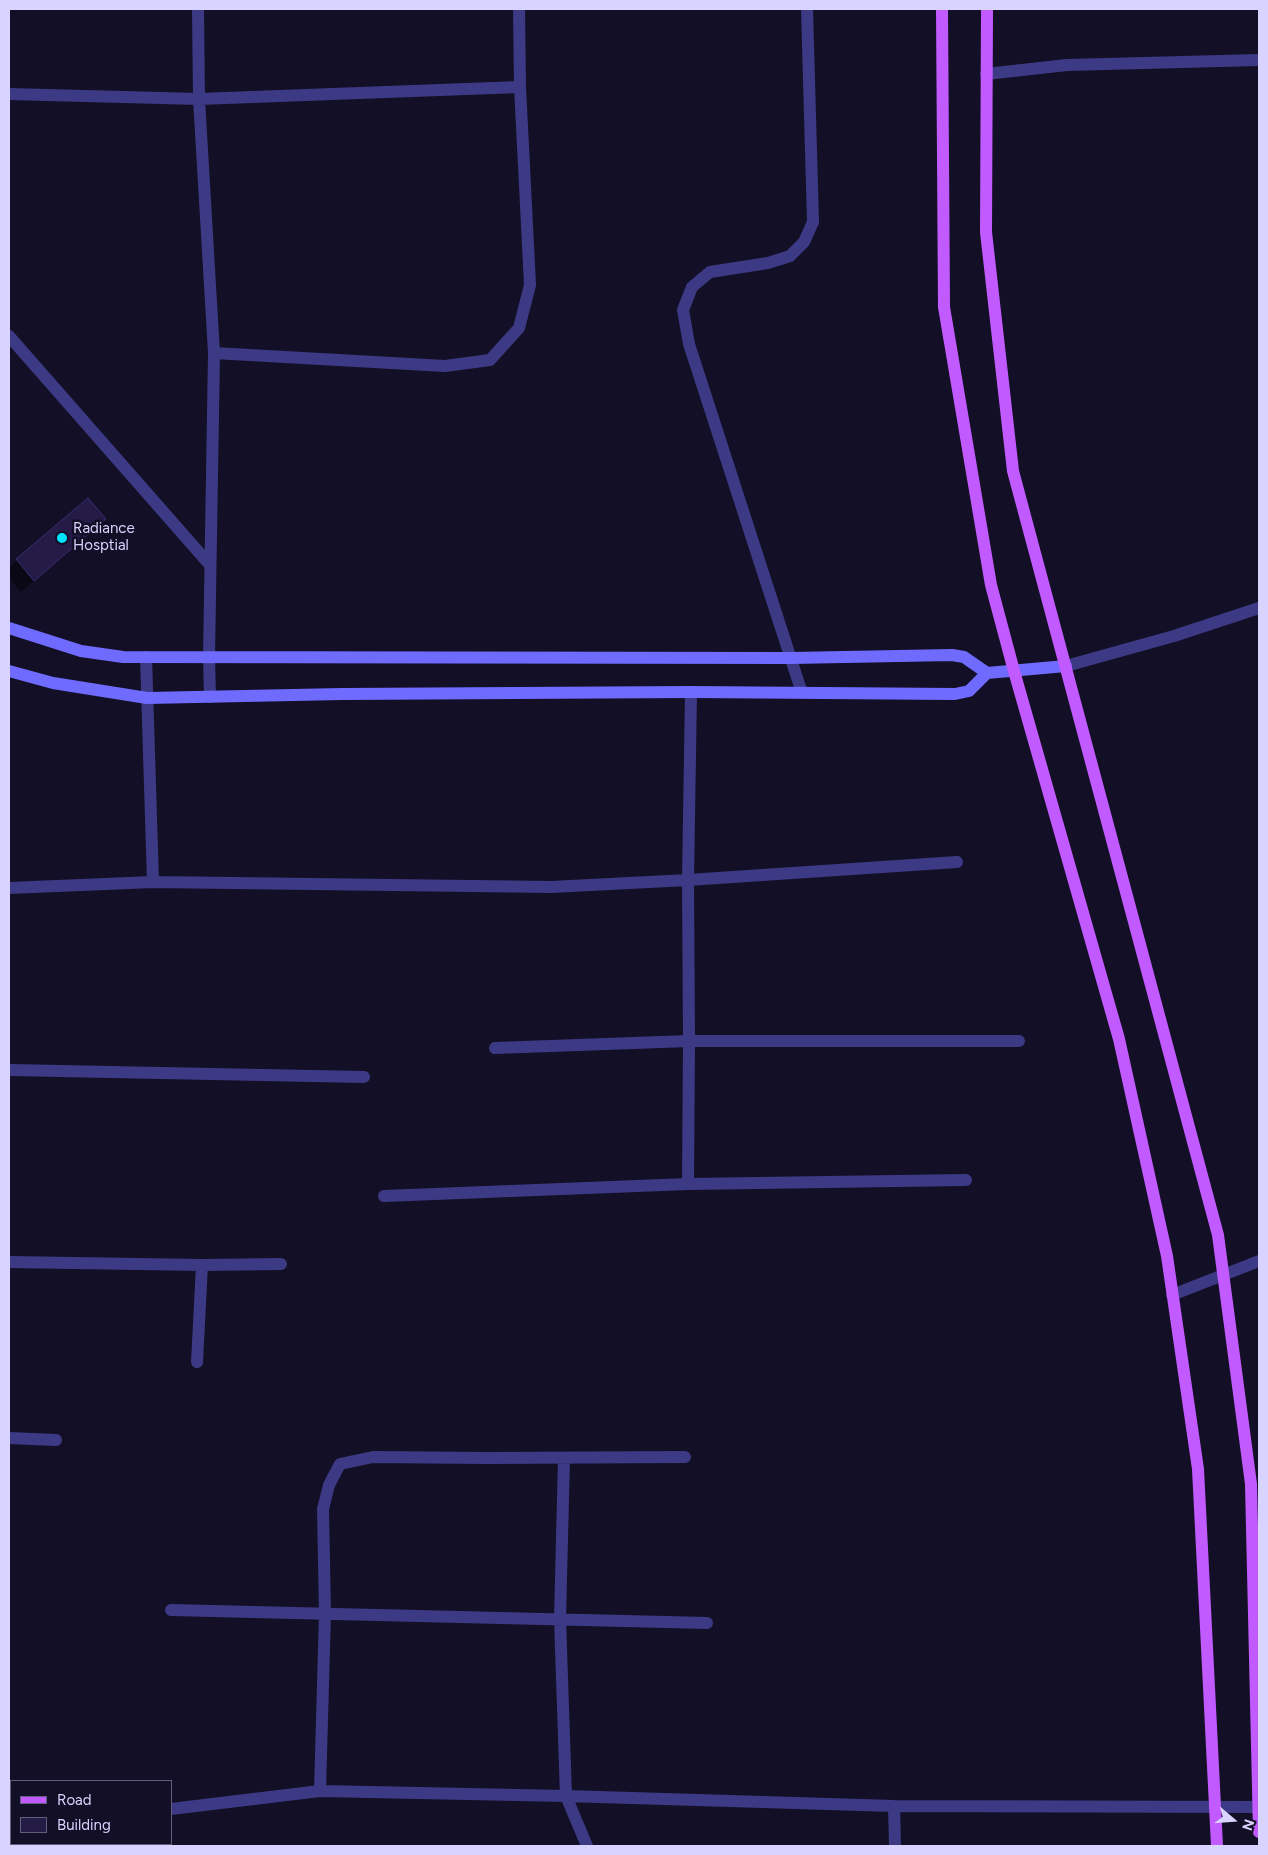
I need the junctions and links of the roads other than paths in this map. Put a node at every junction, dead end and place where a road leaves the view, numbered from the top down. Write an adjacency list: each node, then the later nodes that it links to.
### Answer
1 (198, 9): 10 (street)
2 (519, 9): 8 (street)
3 (807, 9): 18 (street)
4 (942, 9): 21 (main road)
5 (987, 9): 7 (main road)
6 (1259, 60): 7 (street)
7 (986, 74): 19 (main road)
8 (520, 87): 10 (street); 12 (street)
9 (9, 94): 10 (street)
10 (199, 99): 12 (street)
11 (9, 336): 13 (street)
12 (214, 353): 13 (street)
13 (210, 565): 17 (street)
14 (1259, 608): 19 (street)
15 (9, 628): 16 (street)
16 (146, 657): 17 (street); 26 (street)
17 (209, 658): 18 (street); 25 (street)
18 (791, 658): 22 (street); 24 (street)
19 (1066, 666): 21 (street); 43 (main road)
20 (9, 671): 26 (street)
21 (1014, 671): 22 (street); 44 (main road)
22 (987, 673): 24 (street)
23 (690, 692): 24 (street); 25 (street); 28 (street)
24 (802, 693)
25 (210, 696): 26 (street)
26 (147, 698): 29 (street)
27 (957, 862): 28 (street)
28 (688, 880): 29 (street); 31 (street)
29 (153, 882): 30 (street)
30 (9, 888)
31 (690, 1041): 32 (street); 33 (street); 37 (street)
32 (1019, 1041)
33 (495, 1048)
34 (9, 1070): 35 (street)
35 (364, 1076)
36 (966, 1180): 37 (street)
37 (688, 1184): 38 (street)
38 (384, 1196)
39 (1259, 1261): 43 (street)
40 (9, 1262): 42 (street)
41 (281, 1264): 42 (street)
42 (202, 1265): 45 (street)
43 (1223, 1275): 44 (street); 50 (main road)
44 (1172, 1295): 59 (main road)
45 (197, 1362)
46 (9, 1438): 47 (street)
47 (56, 1440)
48 (685, 1457): 49 (street)
49 (564, 1458): 52 (street); 53 (street)
50 (1256, 1585): 55 (main road)
51 (171, 1610): 52 (street)
52 (324, 1613): 53 (street); 56 (street)
53 (560, 1619): 54 (street); 57 (street)
54 (707, 1623)
55 (1259, 1740): 60 (main road)
56 (320, 1791): 57 (street); 61 (street)
57 (566, 1796): 58 (street); 63 (street)
58 (894, 1806): 59 (street); 64 (street)
59 (1216, 1807): 60 (street); 65 (main road)
60 (1259, 1807): 62 (main road)
61 (172, 1809)
62 (1259, 1832)
63 (587, 1846)
64 (895, 1846)
65 (1217, 1846)

